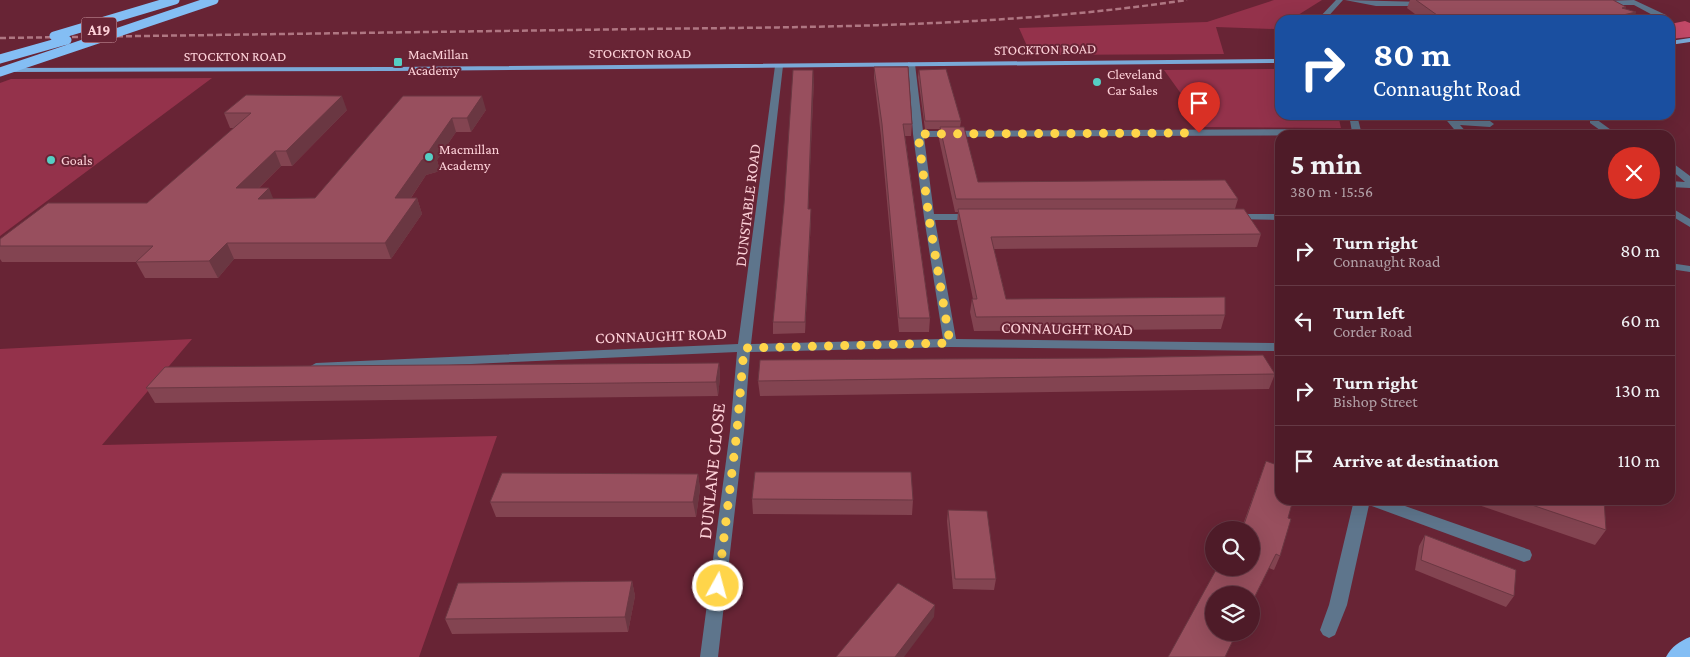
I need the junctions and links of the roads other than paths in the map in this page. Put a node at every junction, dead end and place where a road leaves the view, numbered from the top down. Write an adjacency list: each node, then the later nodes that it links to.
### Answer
1 (175, 0): 13 (highway, A19, bridge)
2 (198, 0): 14 (highway, A19, bridge)
3 (214, 0): 18 (highway, bridge)
4 (1340, 0): 9 (street)
5 (1348, 0): 8 (street)
6 (1632, 2): 7 (street); 10 (street)
7 (1596, 3)
8 (1433, 4)
9 (1326, 15)
10 (1659, 15)
11 (1690, 40): 12 (main road)
12 (1675, 42)
13 (0, 50)
14 (0, 59)
15 (1275, 61): 16 (main road, STOCKTON ROAD)
16 (911, 64): 17 (main road, STOCKTON ROAD); 26 (street)
17 (779, 66): 18 (main road, STOCKTON ROAD); 41 (street, DUNSTABLE ROAD)
18 (0, 71)
19 (1452, 120): 21 (street)
20 (1593, 121): 24 (street)
21 (1454, 122): 22 (street); 23 (street)
22 (1490, 124)
23 (1460, 130)
24 (1606, 130)
25 (1275, 132): 26 (street)
26 (918, 134): 35 (street)
27 (1675, 168): 28 (street)
28 (1690, 181)
29 (1675, 184): 30 (street)
30 (1690, 185)
31 (1675, 214): 36 (street)
32 (987, 217): 35 (street)
33 (1222, 217): 34 (street)
34 (1275, 217)
35 (929, 218): 39 (street)
36 (1690, 224)
37 (1675, 266): 38 (street)
38 (1690, 268)
39 (950, 343): 40 (street, CONNAUGHT ROAD); 41 (street, CONNAUGHT ROAD)
40 (1275, 347)
41 (744, 348): 42 (street, CONNAUGHT ROAD); 48 (street, DUNLANE CLOSE)
42 (302, 367)
43 (1361, 505): 46 (street)
44 (1385, 505): 45 (street)
45 (1524, 555)
46 (1329, 630)
47 (1690, 648): 49 (highway)
48 (709, 657)
49 (1677, 657)

